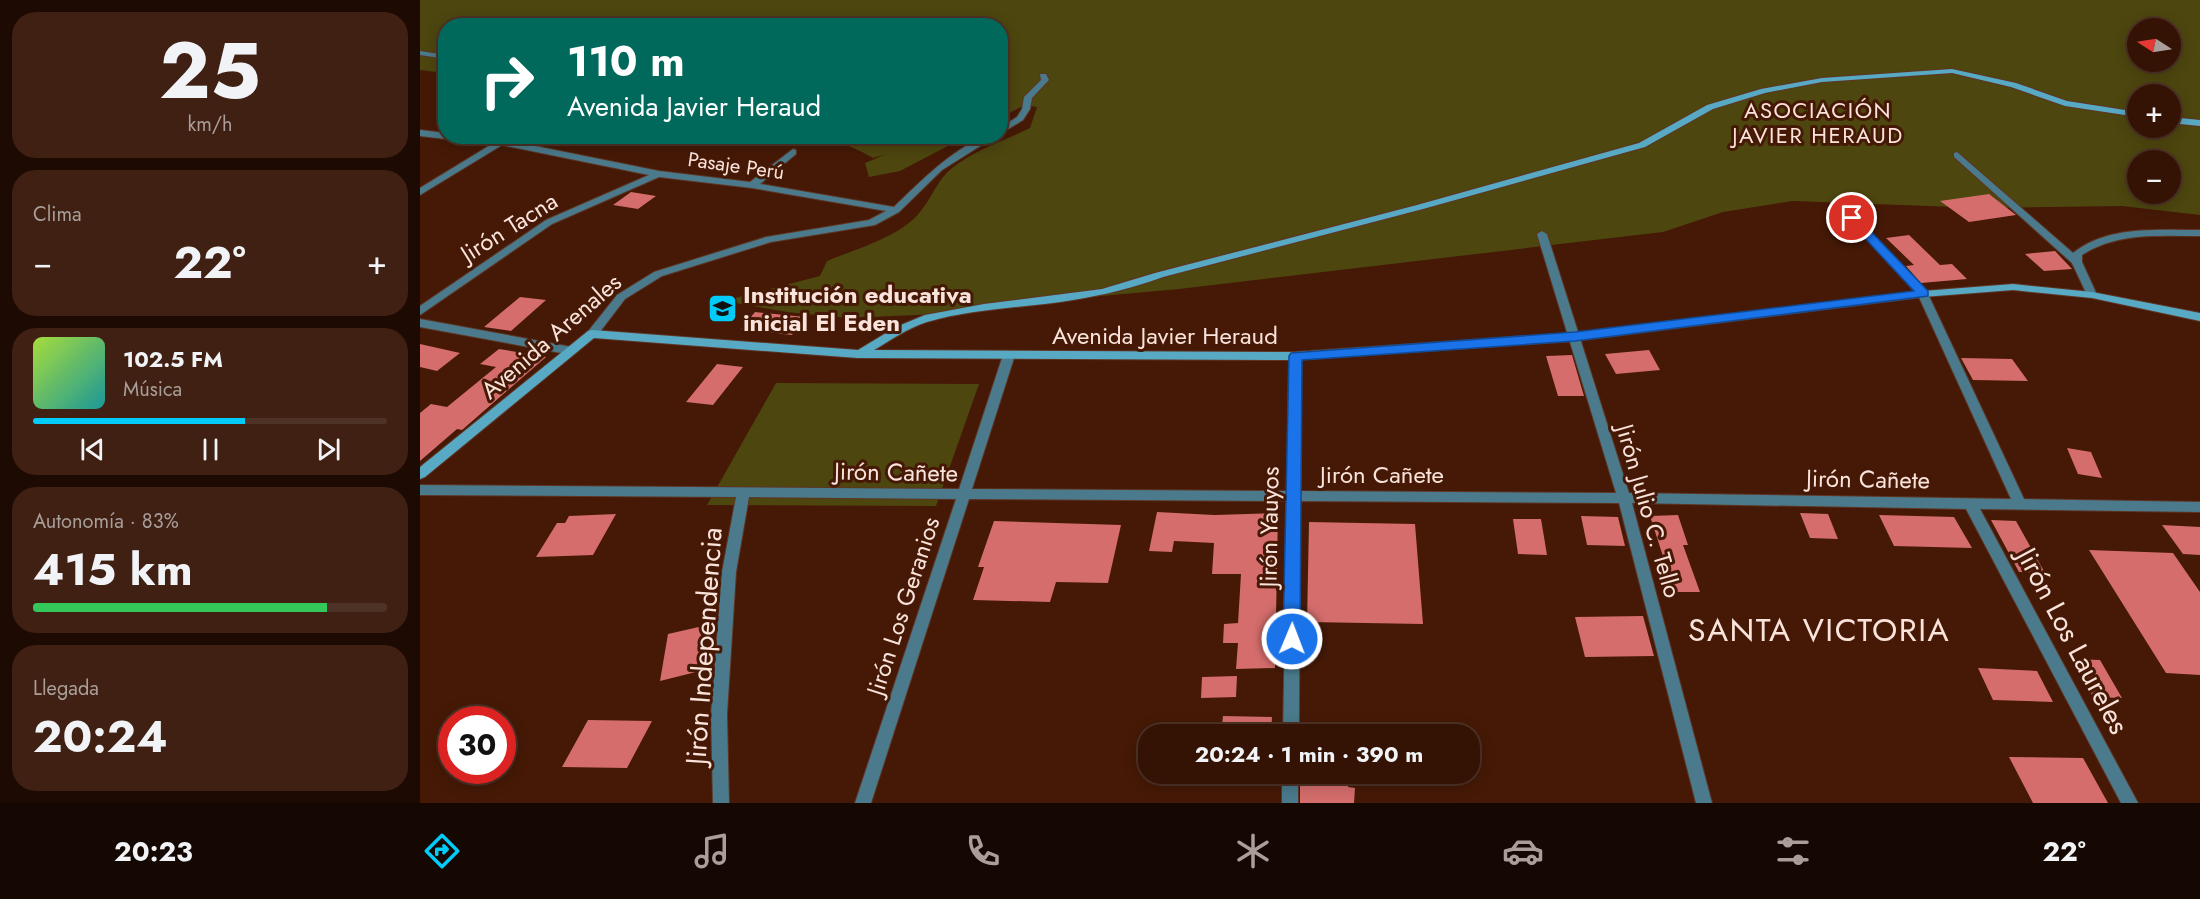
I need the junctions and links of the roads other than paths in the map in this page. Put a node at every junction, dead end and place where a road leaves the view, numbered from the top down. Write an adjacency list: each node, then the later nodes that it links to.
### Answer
1 (420, 53): 2 (street)
2 (438, 56)
3 (1043, 76): 7 (street)
4 (2127, 113): 33 (main road)
5 (2181, 121): 6 (main road)
6 (2200, 123)
7 (1008, 127)
8 (420, 132): 9 (street)
9 (438, 135)
10 (498, 144): 17 (street)
11 (511, 144): 15 (street, Pasaje Perú)
12 (979, 144): 20 (street, Avenida Arenales)
13 (793, 152): 18 (street)
14 (1957, 155): 24 (street)
15 (659, 174): 18 (street, Pasaje Perú); 27 (street, Jirón Tacna)
16 (420, 181): 17 (street)
17 (433, 185): 19 (street)
18 (752, 185): 20 (street, Pasaje Perú)
19 (420, 192)
20 (896, 210): 30 (street, Avenida Arenales)
21 (1852, 218): 25 (street)
22 (2200, 233): 24 (street)
23 (1542, 234): 31 (street, Jirón Julio C. Tello)
24 (2077, 262): 26 (street)
25 (1923, 294): 26 (main road, Avenida Javier Heraud); 31 (main road, Avenida Javier Heraud); 43 (street)
26 (2092, 295): 28 (main road, Avenida Javier Heraud)
27 (420, 312)
28 (2200, 317)
29 (420, 323): 32 (street)
30 (592, 334): 32 (main road, Avenida Arenales); 33 (main road, Avenida Javier Heraud)
31 (1575, 337): 35 (main road, Avenida Javier Heraud); 41 (street, Jirón Julio C. Tello)
32 (572, 351): 36 (main road, Avenida Arenales)
33 (858, 354): 34 (main road, Avenida Javier Heraud)
34 (1010, 355): 35 (main road, Avenida Javier Heraud); 39 (street, Jirón Los Geranios)
35 (1295, 356): 40 (street, Jirón Yauyos)
36 (420, 474)
37 (420, 490): 38 (street, Jirón Cañete)
38 (743, 493): 39 (street, Jirón Cañete); 47 (street, Jirón Independencia)
39 (962, 495): 40 (street, Jirón Cañete); 48 (street, Jirón Los Geranios)
40 (1294, 496): 41 (street, Jirón Cañete); 45 (street, Jirón Yauyos)
41 (1624, 498): 42 (street, Jirón Cañete); 50 (street, Jirón Julio C. Tello)
42 (1970, 503): 43 (street, Jirón Cañete); 51 (street, Jirón Los Laureles)
43 (2020, 504): 44 (street, Jirón Cañete)
44 (2200, 507)
45 (1291, 724)
46 (1290, 784): 49 (street)
47 (720, 803)
48 (863, 803)
49 (1290, 803)
50 (1704, 803)
51 (2130, 803)

